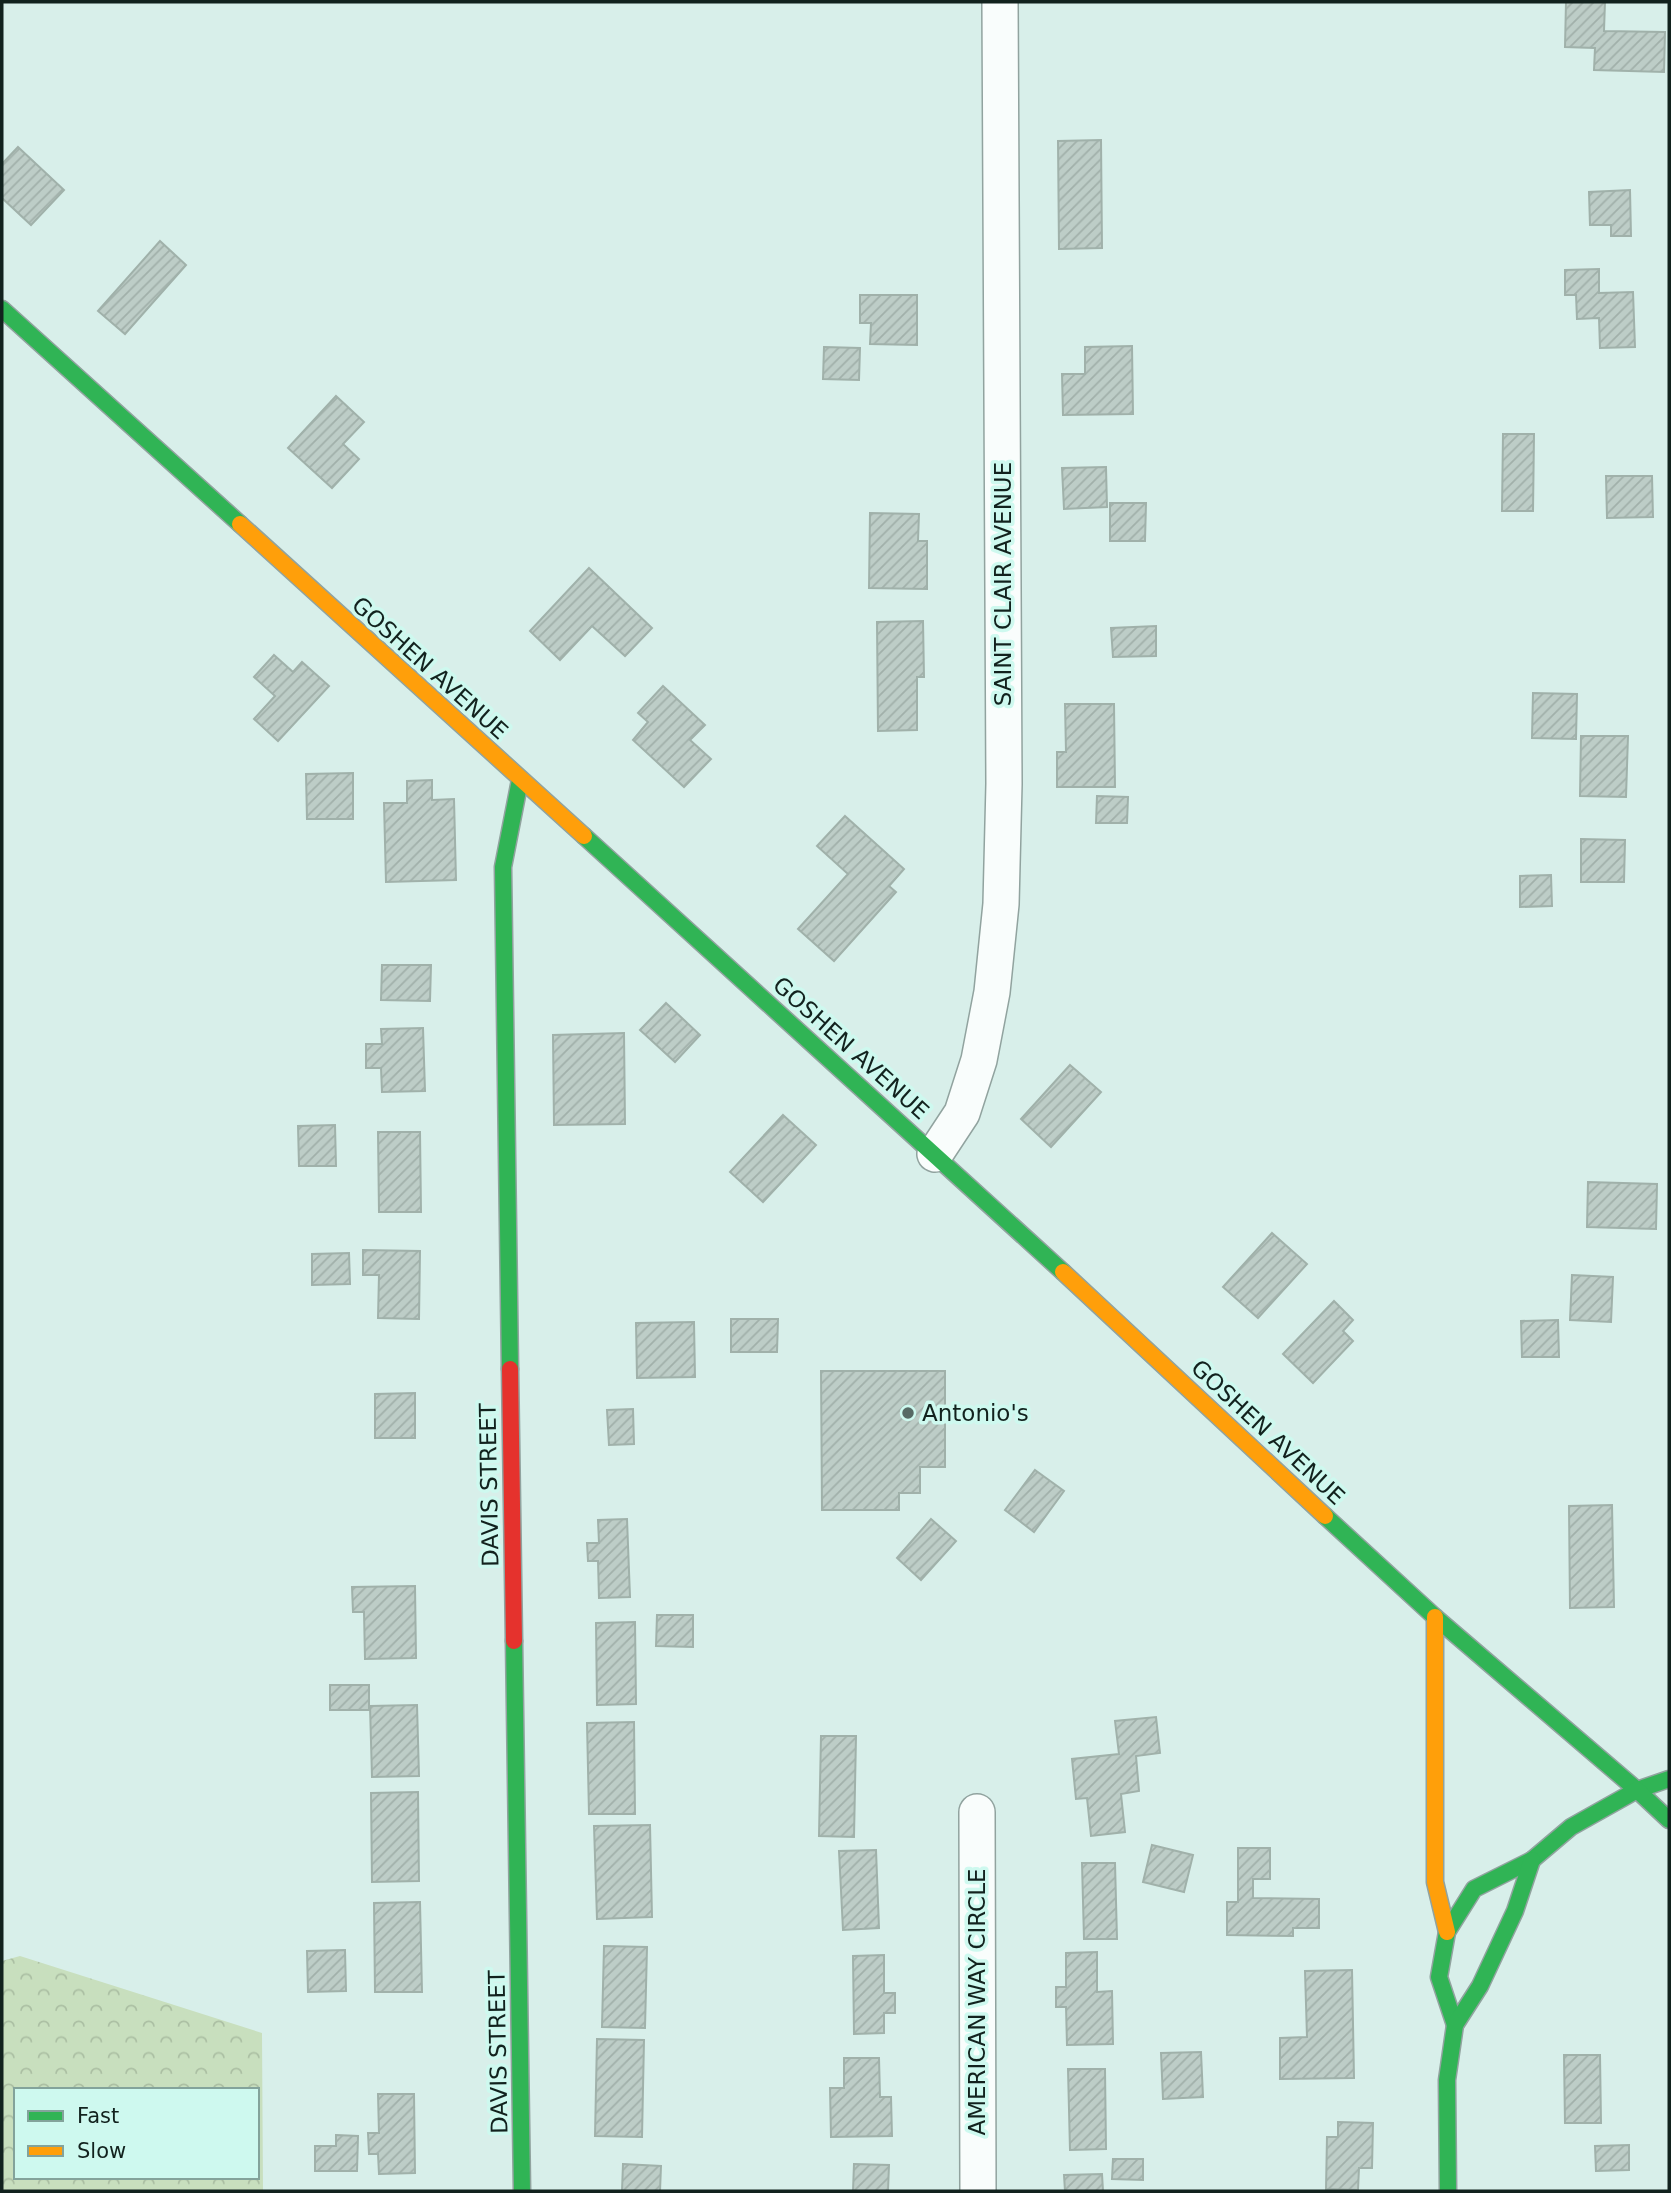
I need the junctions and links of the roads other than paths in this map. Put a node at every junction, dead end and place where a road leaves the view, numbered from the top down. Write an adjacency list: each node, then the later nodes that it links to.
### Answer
1 (1000, 2): 4 (street, SAINT CLAIR AVENUE)
2 (2, 309): 3 (main road, GOSHEN AVENUE)
3 (520, 780): 4 (main road, GOSHEN AVENUE); 13 (main road, DAVIS STREET)
4 (935, 1154): 5 (main road, GOSHEN AVENUE)
5 (1435, 1617): 7 (main road, GOSHEN AVENUE); 11 (main road)
6 (1669, 1779): 7 (main road)
7 (1637, 1790): 9 (main road, GOSHEN AVENUE); 10 (main road)
8 (977, 1812): 14 (street, AMERICAN WAY CIRCLE)
9 (1669, 1820)
10 (1532, 1860): 11 (main road); 12 (main road)
11 (1447, 1932): 12 (main road)
12 (1455, 2025): 15 (main road)
13 (522, 2191)
14 (978, 2191)
15 (1448, 2191)

